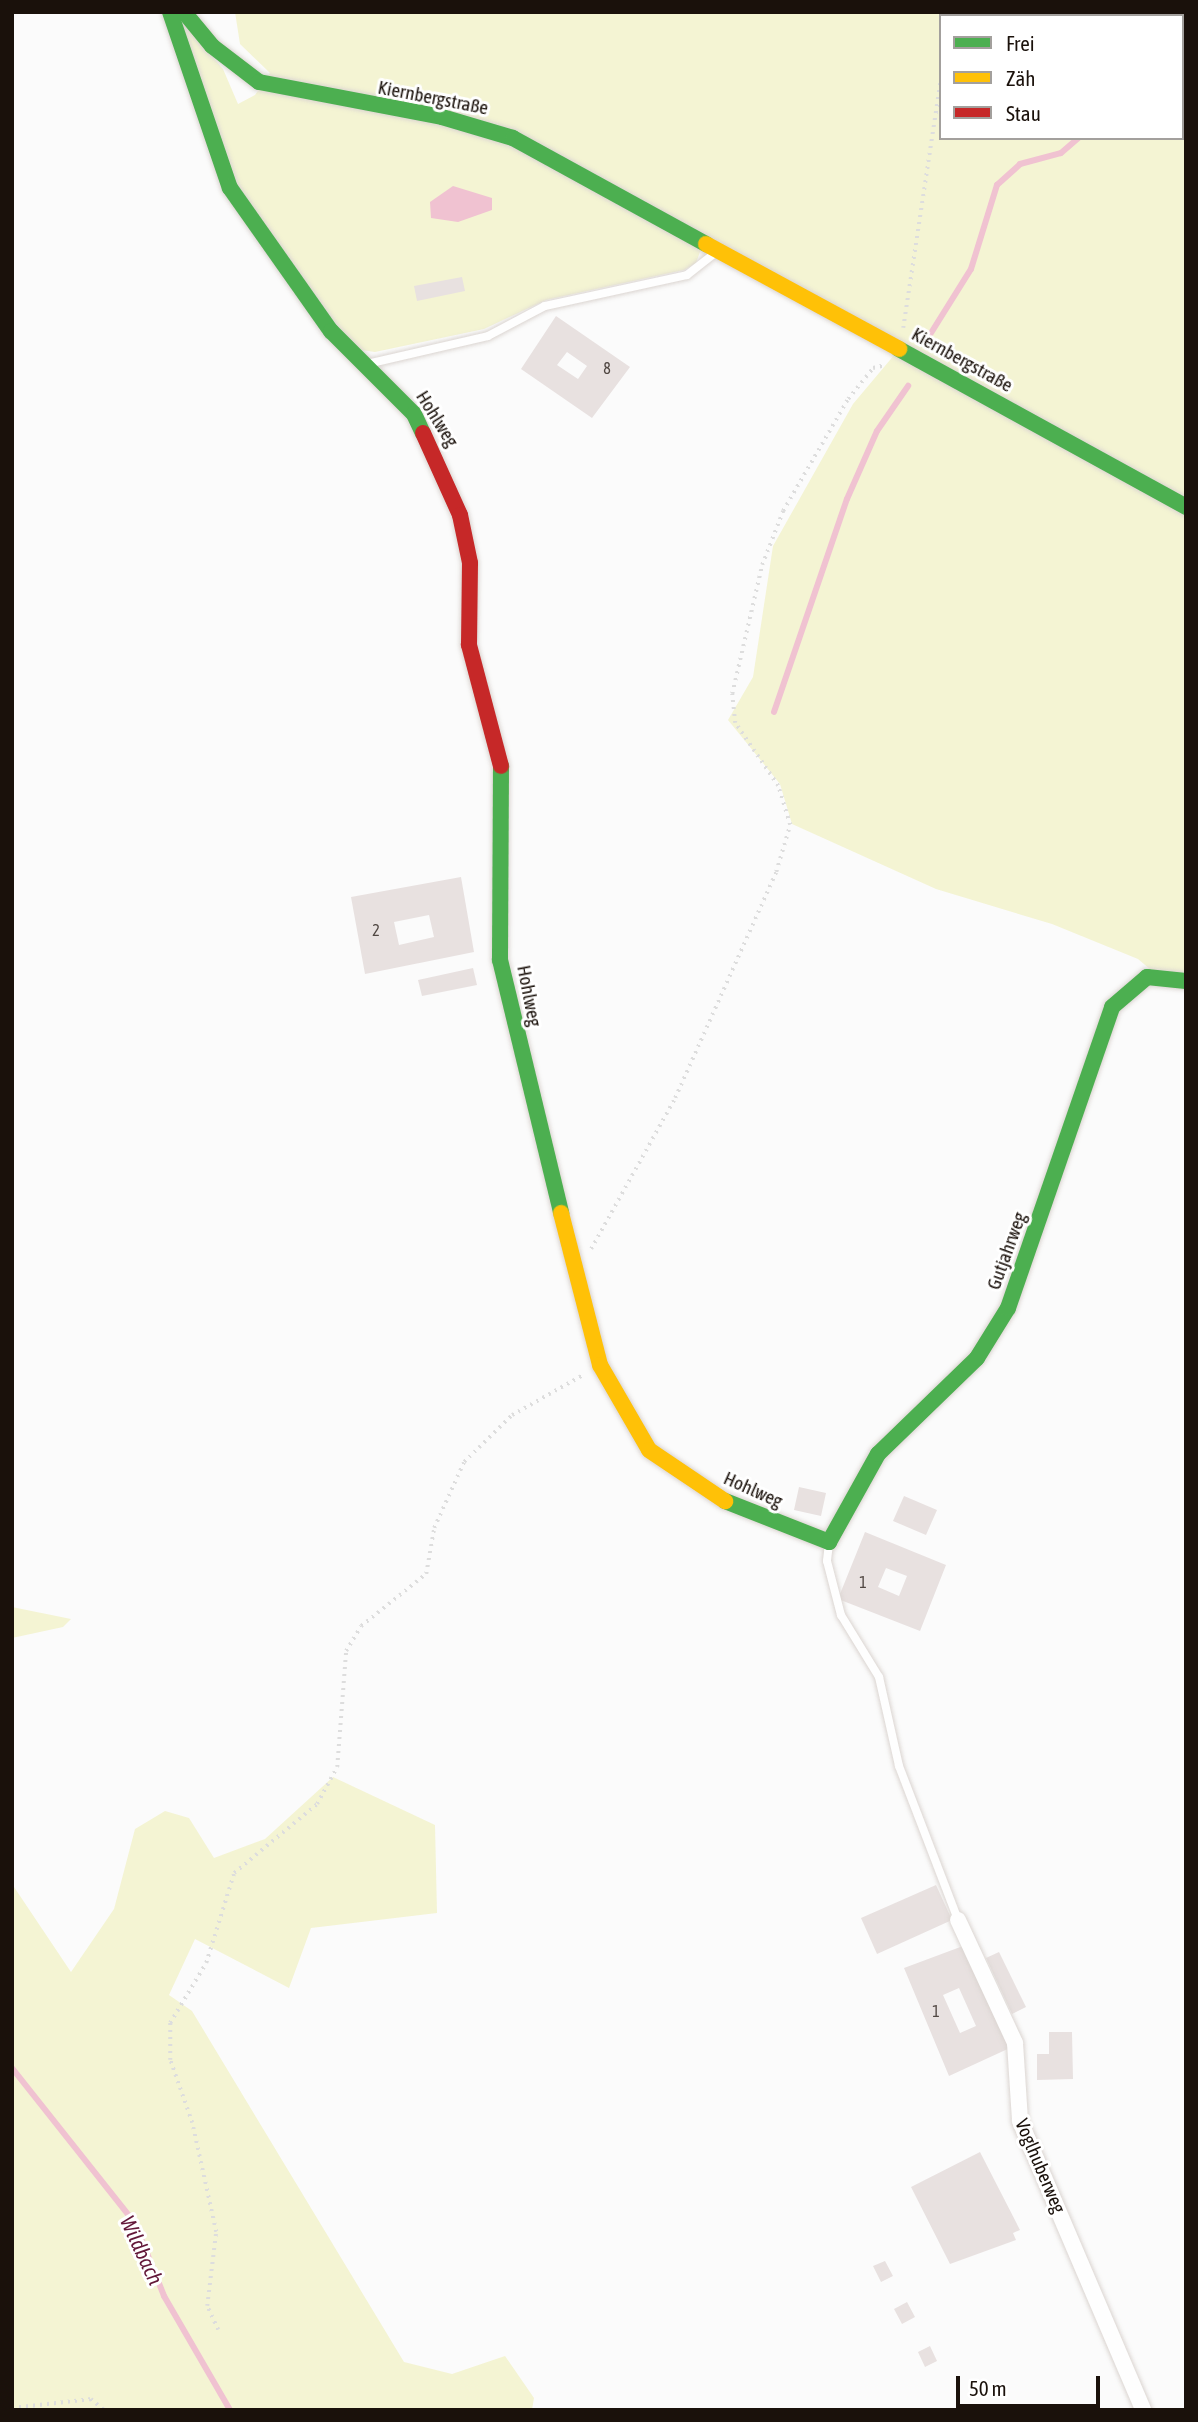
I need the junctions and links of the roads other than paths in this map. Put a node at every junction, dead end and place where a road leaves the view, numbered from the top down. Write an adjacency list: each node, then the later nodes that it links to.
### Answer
1 (170, 12): 4 (street, Hohlweg)
2 (184, 12): 3 (street, Kiernbergstraße)
3 (719, 248): 4 (lane); 5 (street, Kiernbergstraße)
4 (364, 365): 7 (street, Hohlweg)
5 (1186, 508)
6 (1186, 981): 7 (street, Gutjahrweg)
7 (829, 1542): 8 (lane)
8 (958, 1920): 9 (street, Voglhuberweg)
9 (1143, 2410)

